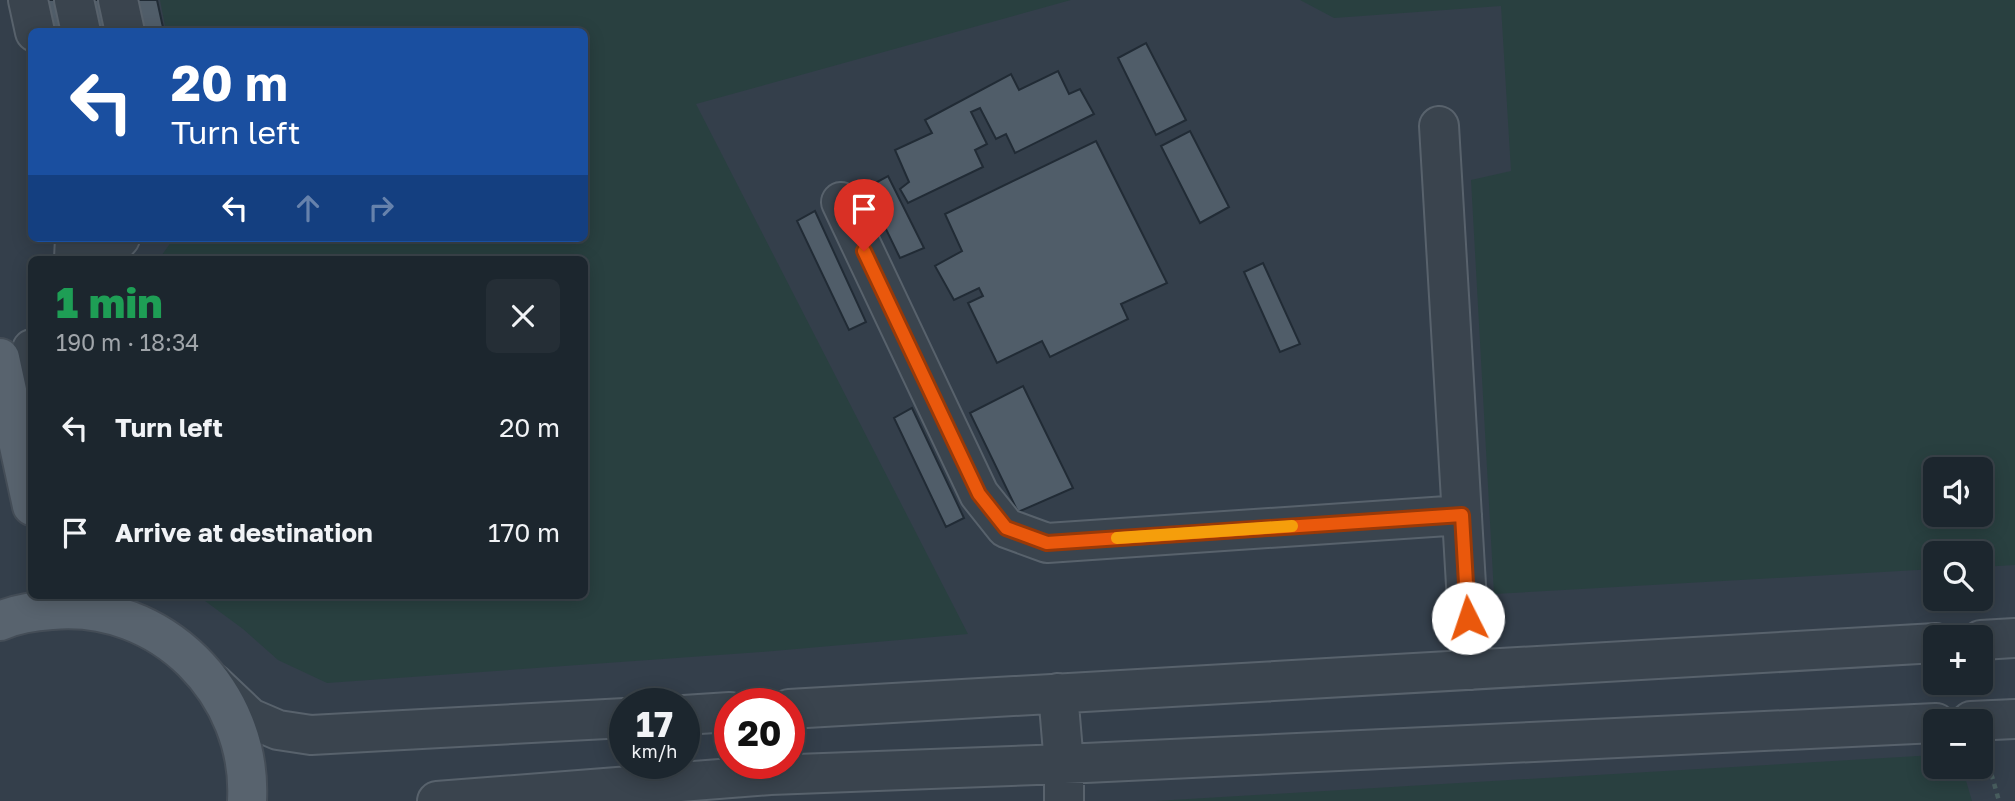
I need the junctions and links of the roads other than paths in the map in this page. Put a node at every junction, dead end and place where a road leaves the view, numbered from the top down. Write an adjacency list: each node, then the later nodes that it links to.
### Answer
1 (29, 0): 4 (street)
2 (74, 0): 5 (street)
3 (118, 0): 6 (street)
4 (34, 28)
5 (79, 28)
6 (124, 28)
7 (1439, 126): 15 (street)
8 (841, 202): 15 (street)
9 (116, 242): 10 (street)
10 (102, 256)
11 (0, 358): 13 (main road)
12 (28, 366): 13 (street)
13 (20, 452): 14 (main road)
14 (28, 488)
15 (1462, 515): 22 (street)
16 (89, 599): 17 (main road)
17 (127, 618): 18 (main road); 23 (main road)
18 (0, 621)
19 (2015, 638): 20 (street)
20 (1993, 639)
21 (1923, 644): 22 (street)
22 (1471, 670): 24 (street)
23 (213, 682): 26 (street); 31 (main road)
24 (1058, 693): 25 (street); 30 (street)
25 (805, 708)
26 (609, 719)
27 (2015, 719): 29 (street)
28 (1923, 724): 30 (street)
29 (1993, 729)
30 (1064, 783): 32 (street)
31 (247, 801)
32 (437, 801)

